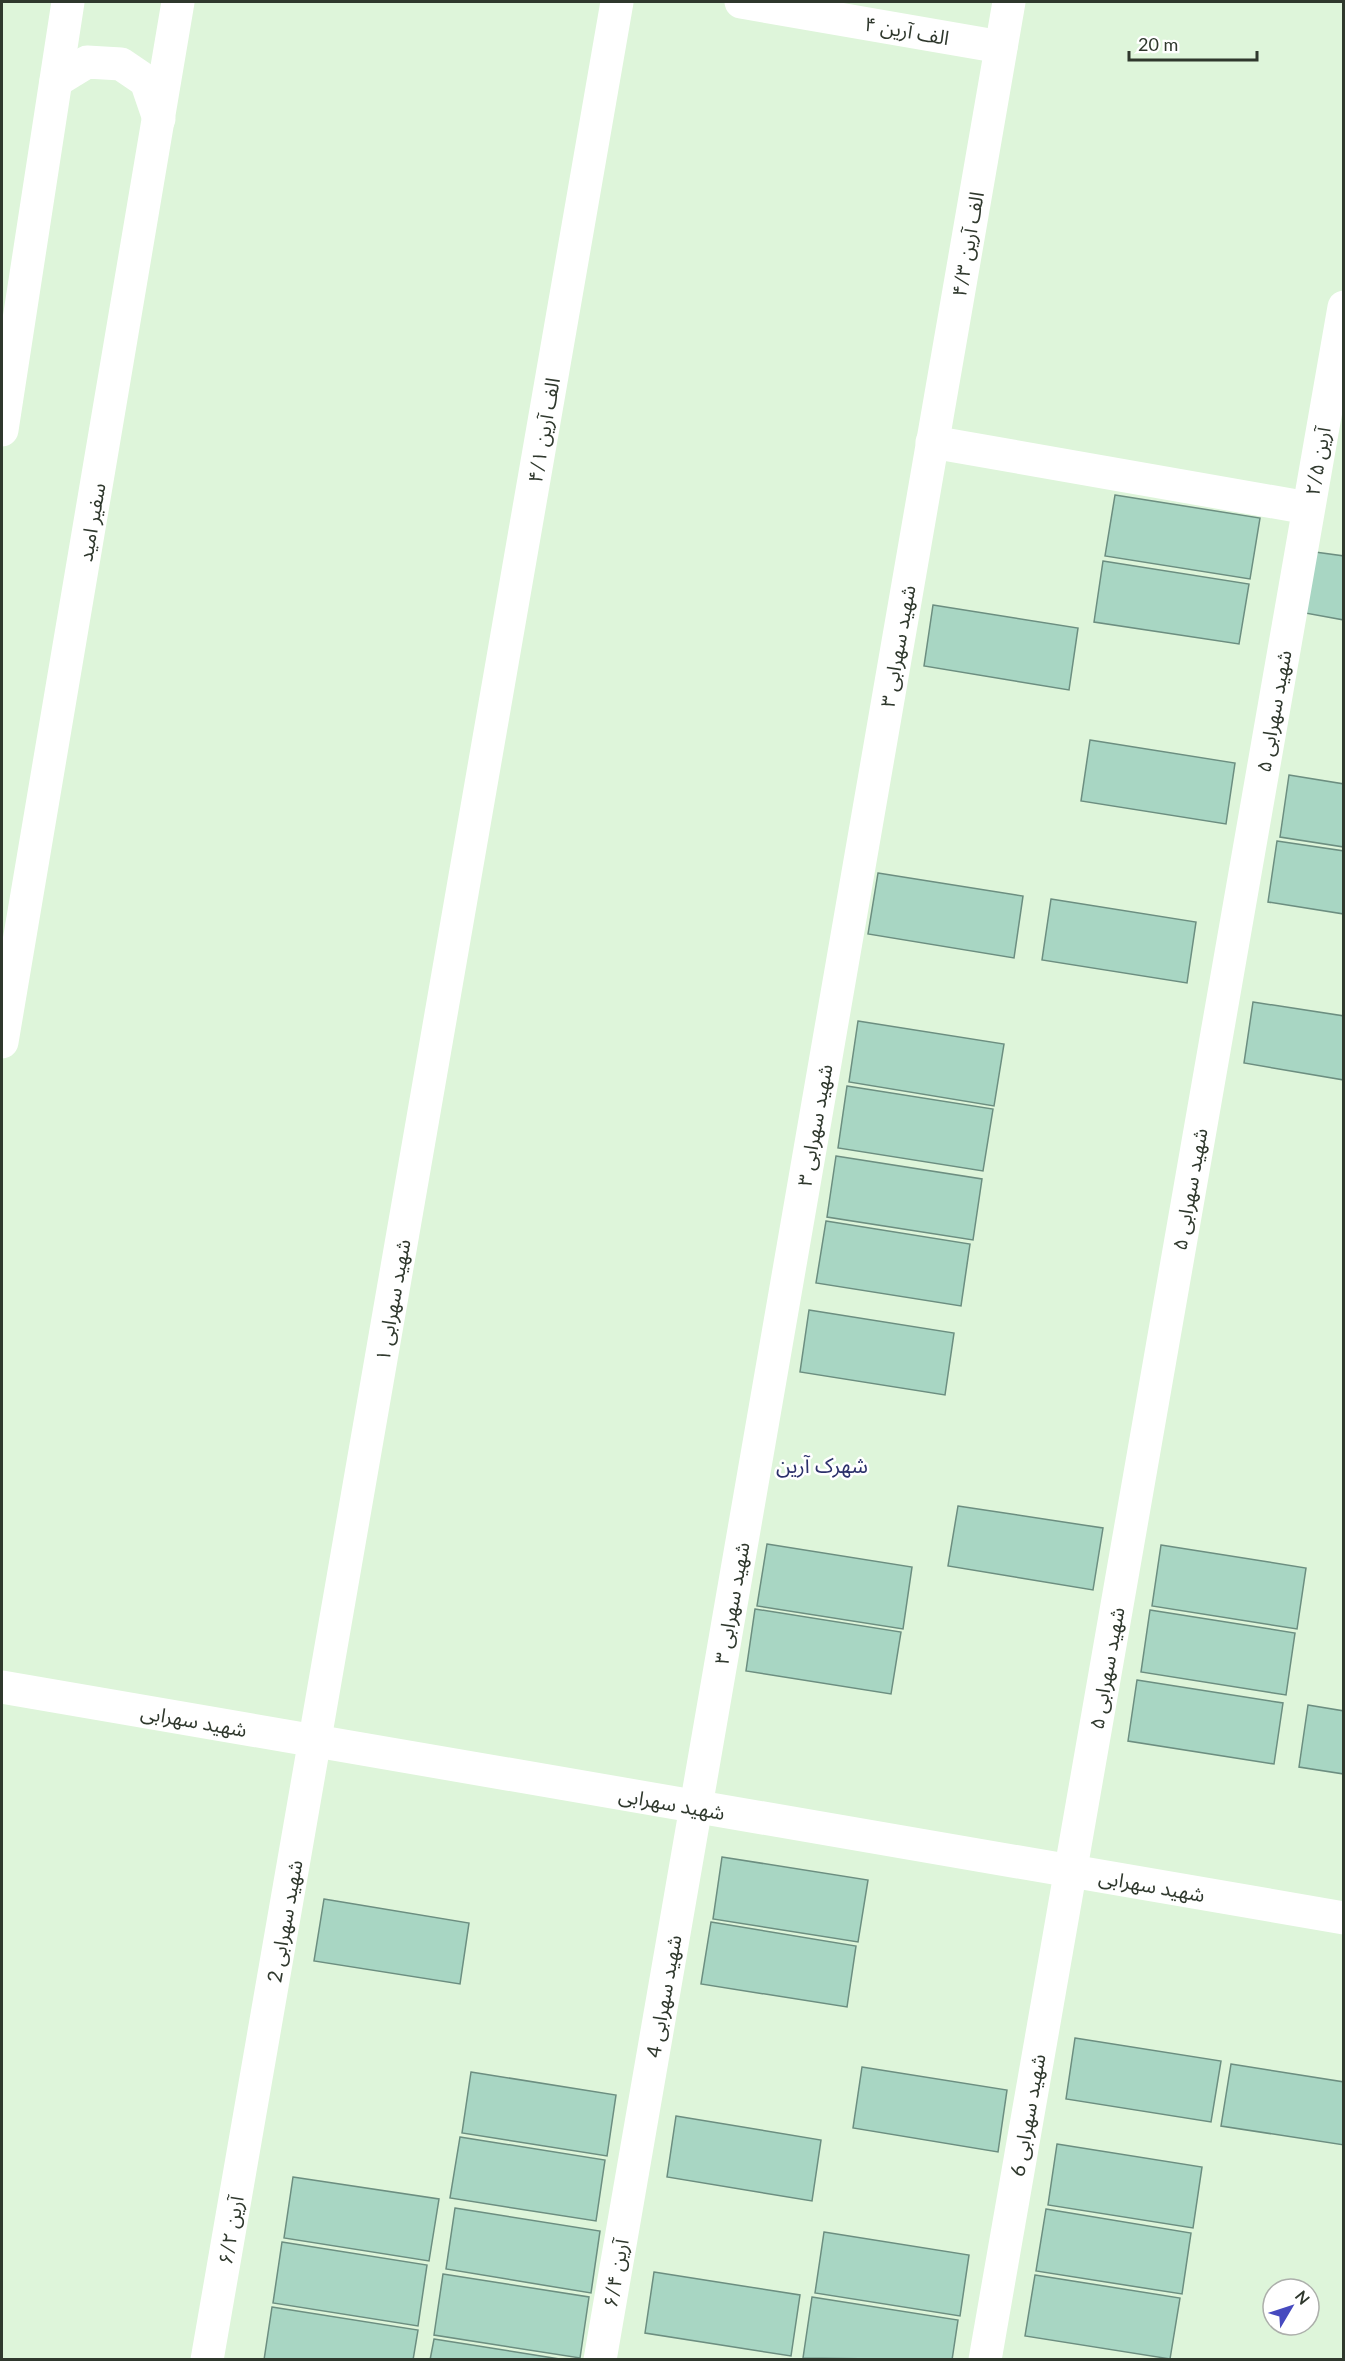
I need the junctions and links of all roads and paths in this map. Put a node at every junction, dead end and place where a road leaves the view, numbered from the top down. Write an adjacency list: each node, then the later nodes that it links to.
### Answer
1 (68, 2): 7 (street)
2 (178, 2): 8 (street, سفیر امید)
3 (617, 2): 13 (street, ۴/۱ الف آرین)
4 (741, 2): 6 (street, ۴ الف آرین)
5 (1009, 2): 6 (street, ۴/۳ الف آرین)
6 (1001, 46): 11 (street, ۴/۳ الف آرین)
7 (56, 81): 8 (street); 10 (street)
8 (160, 120): 14 (street, سفیر امید)
9 (1344, 307): 12 (street, ۲/۵ آرین)
10 (2, 430)
11 (932, 442): 12 (street); 17 (street, شهید سهرابی ۳)
12 (1308, 508): 18 (street, شهید سهرابی ۵)
13 (468, 858): 16 (street, شهید سهرابی ۱)
14 (2, 1042)
15 (2, 1687): 16 (street, شهید سهرابی)
16 (315, 1741): 17 (street, شهید سهرابی); 20 (street, شهید سهرابی 2)
17 (696, 1807): 18 (street, شهید سهرابی); 21 (street, شهید سهرابی 4)
18 (1070, 1870): 19 (street, شهید سهرابی); 24 (street, شهید سهرابی 6)
19 (1344, 1918)
20 (252, 2101): 22 (street, ۶/۲ آرین)
21 (630, 2186): 23 (street, ۶/۴ آرین)
22 (207, 2360)
23 (600, 2360)
24 (985, 2360)

